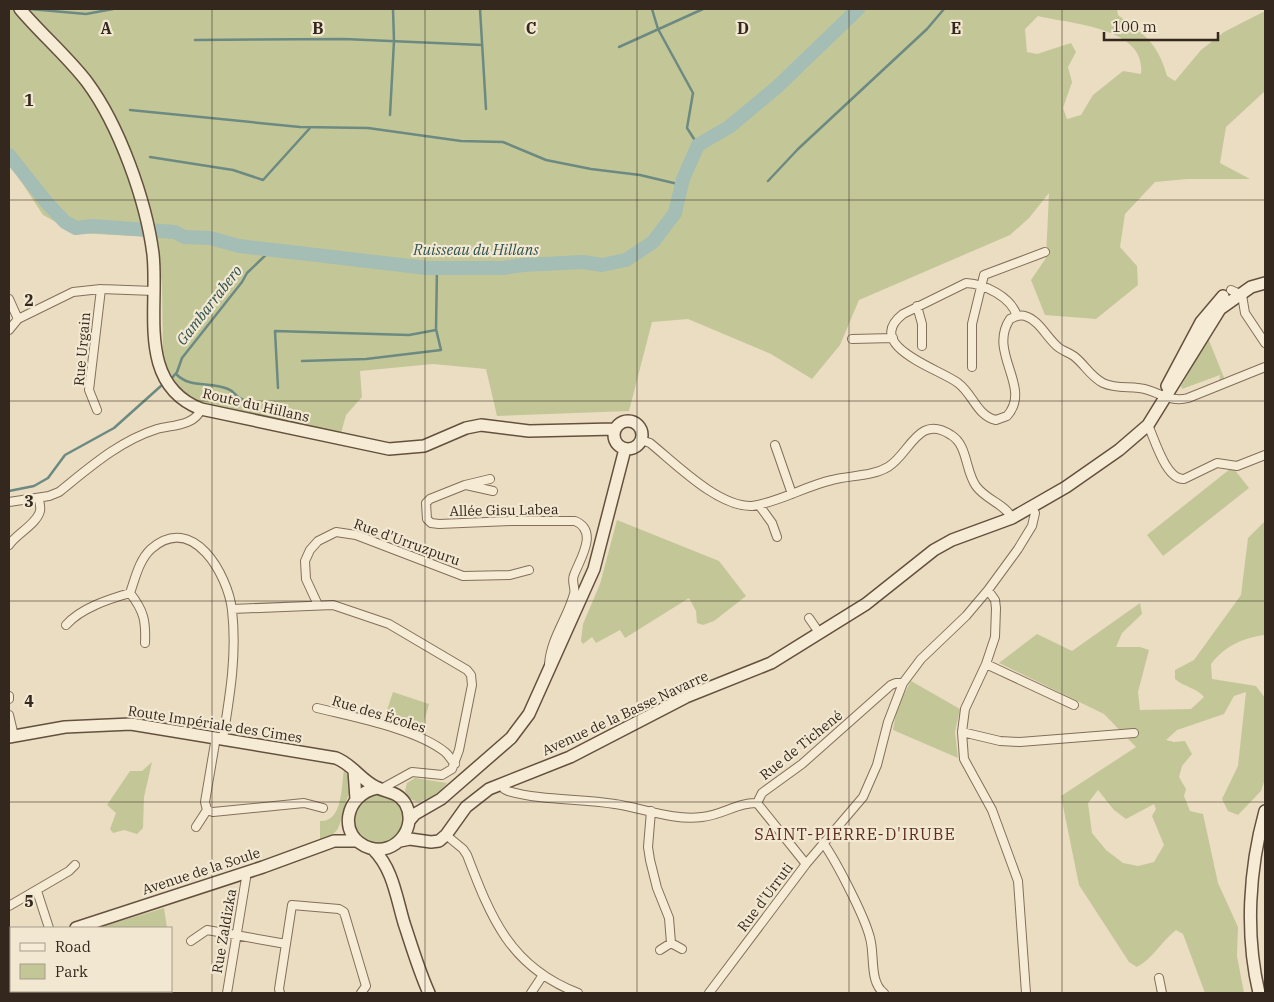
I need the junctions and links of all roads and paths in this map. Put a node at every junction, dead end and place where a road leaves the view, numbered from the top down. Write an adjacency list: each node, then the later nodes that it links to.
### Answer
1 (20, 9): 6 (street, Route du Hillans)
2 (1045, 252): 4 (street)
3 (1265, 281): 7 (street, Avenue de la Basse Navarre)
4 (980, 287): 9 (street); 10 (street); 18 (street)
5 (101, 289): 6 (street); 11 (street); 21 (street, Rue Urgain)
6 (154, 291): 20 (street, Route du Hillans)
7 (1236, 292): 15 (street); 19 (street, Avenue de la Basse Navarre)
8 (9, 299): 11 (street)
9 (917, 306): 13 (street); 16 (street)
10 (1017, 316): 13 (street); 19 (street)
11 (18, 319): 12 (street)
12 (9, 330)
13 (893, 338): 14 (street)
14 (852, 339)
15 (1265, 343)
16 (922, 346)
17 (1265, 366): 19 (street)
18 (972, 367)
19 (1164, 397): 22 (street, Avenue de la Basse Navarre)
20 (200, 409): 23 (street, Route du Hillans); 32 (street)
21 (97, 410)
22 (1148, 425): 27 (street); 35 (street, Avenue de la Basse Navarre)
23 (612, 428): 24 (street); 26 (street)
24 (640, 440): 26 (street); 34 (street)
25 (775, 445): 31 (street)
26 (625, 449): 42 (street)
27 (1265, 455)
28 (490, 479): 29 (street, Allée Gisu Labea)
29 (465, 485): 30 (street); 40 (street, Allée Gisu Labea)
30 (493, 491)
31 (792, 494): 34 (street); 36 (street)
32 (39, 498): 33 (street); 38 (street)
33 (9, 502)
34 (759, 505): 37 (street)
35 (1032, 508): 36 (street, Avenue de la Basse Navarre); 41 (street, Rue de Tichené)
36 (1012, 518): 48 (street, Avenue de la Basse Navarre)
37 (777, 537)
38 (9, 545)
39 (529, 570): 44 (street, Rue d'Urruzpuru)
40 (573, 576): 42 (street); 51 (street, Allée Gisu Labea)
41 (988, 590): 50 (street); 52 (street, Rue de Tichené)
42 (584, 592): 51 (street)
43 (130, 593): 45 (street); 47 (street); 49 (street)
44 (318, 605): 45 (street); 60 (street)
45 (232, 609): 59 (street)
46 (809, 618): 48 (street)
47 (66, 625)
48 (820, 634): 63 (street, Avenue de la Basse Navarre)
49 (145, 643)
50 (986, 664): 53 (street); 56 (street)
51 (548, 671): 69 (street)
52 (904, 683): 67 (street, Rue de Tichené); 81 (street, Rue d'Urruti)
53 (1074, 705)
54 (317, 708): 60 (street, Rue des Écoles)
55 (9, 715): 58 (street)
56 (962, 732): 57 (street); 105 (street)
57 (1134, 733)
58 (11, 737): 59 (street, Route Impériale des Cimes)
59 (219, 738): 61 (street, Route Impériale des Cimes); 70 (street)
60 (455, 764): 62 (street)
61 (354, 770): 64 (street, Route Impériale des Cimes); 65 (street)
62 (406, 775): 64 (street); 66 (street)
63 (502, 783): 71 (street); 76 (street, Avenue de la Basse Navarre)
64 (380, 788): 65 (street); 66 (street)
65 (356, 799): 74 (street)
66 (402, 799): 69 (street); 73 (street)
67 (756, 803): 71 (street); 83 (street)
68 (323, 808): 70 (street)
69 (425, 808): 73 (street)
70 (207, 810): 75 (street)
71 (651, 811): 94 (street)
72 (1265, 811): 107 (street)
73 (409, 822): 79 (street); 80 (street)
74 (348, 823): 77 (street); 78 (street)
75 (196, 827)
76 (446, 835): 79 (street); 95 (street)
77 (334, 841): 78 (street, Avenue de la Soule); 85 (street, Avenue de la Soule)
78 (357, 841): 82 (street)
79 (422, 841): 80 (street)
80 (395, 844): 82 (street); 86 (street)
81 (824, 844): 83 (street, Rue d'Urruti); 104 (street)
82 (373, 849): 86 (street)
83 (806, 864): 103 (street, Rue d'Urruti)
84 (75, 865): 87 (street)
85 (245, 873): 90 (street, Avenue de la Soule); 91 (street, Rue Zaldizka)
86 (391, 876): 97 (street)
87 (37, 891): 88 (street); 89 (street)
88 (9, 906)
89 (49, 927)
90 (79, 927)
91 (236, 935): 92 (street); 93 (street); 98 (street, Rue Zaldizka)
92 (191, 941)
93 (286, 944): 99 (street); 100 (street)
94 (660, 950)
95 (543, 975): 101 (street); 102 (street)
96 (1159, 978): 106 (street)
97 (429, 990)
98 (227, 993)
99 (280, 993)
100 (361, 993)
101 (531, 993)
102 (578, 993)
103 (709, 993)
104 (884, 993)
105 (1026, 993)
106 (1162, 993)
107 (1259, 993)

